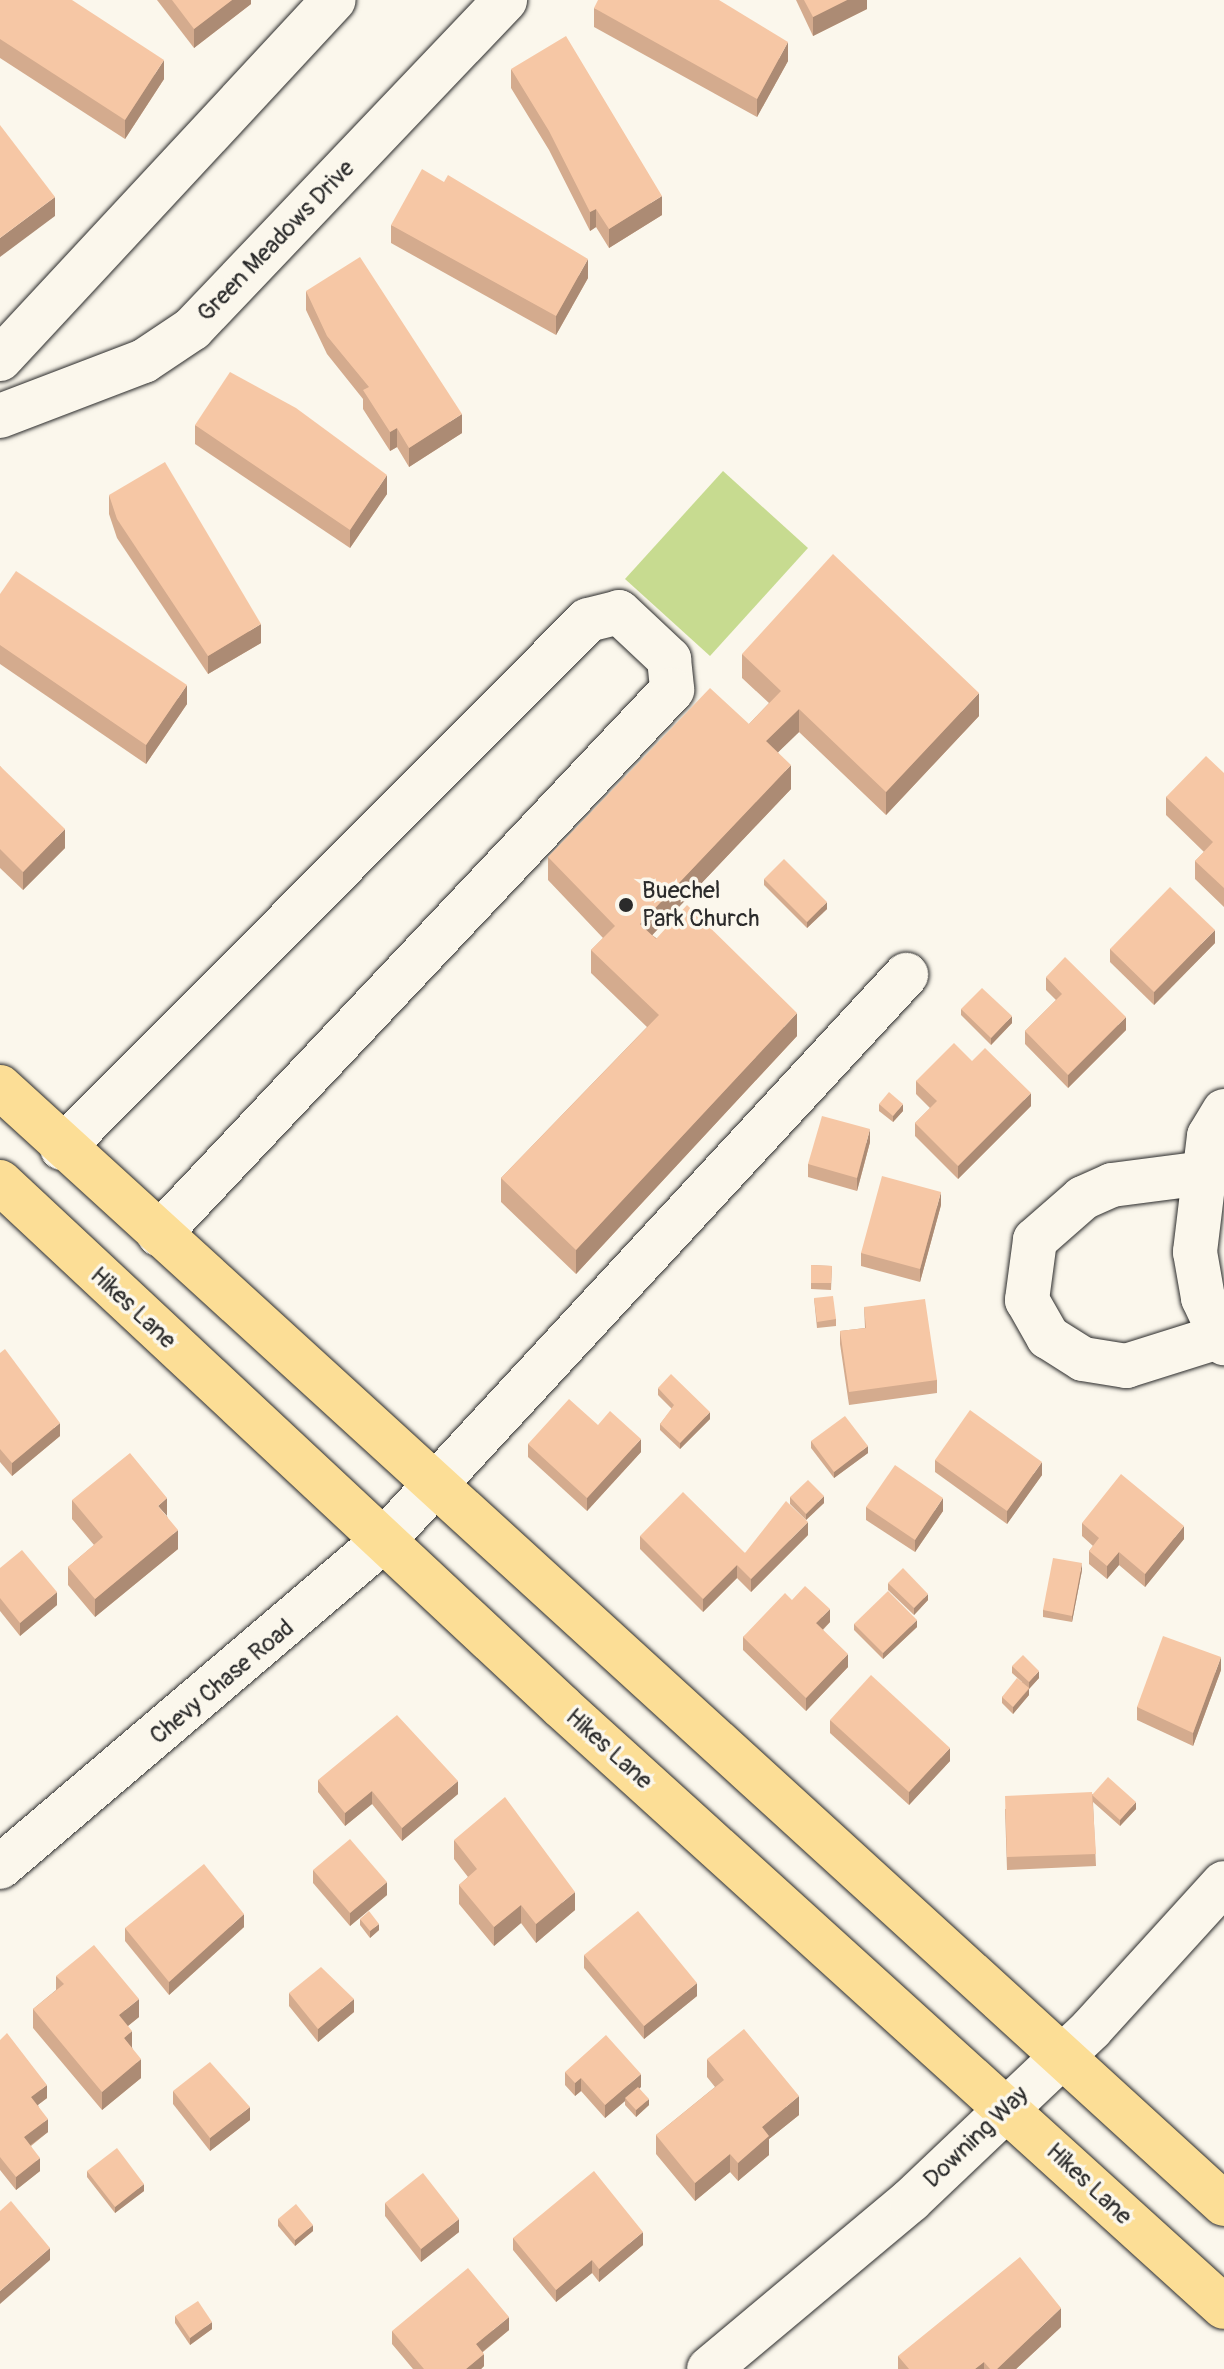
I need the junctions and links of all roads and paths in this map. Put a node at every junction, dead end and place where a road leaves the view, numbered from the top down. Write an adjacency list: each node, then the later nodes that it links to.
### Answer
1 (334, 0): 3 (street)
2 (505, 0): 4 (street, Green Meadows Drive)
3 (0, 359)
4 (0, 416)
5 (906, 975): 13 (street, Chevy Chase Road)
6 (0, 1087): 8 (main road)
7 (1224, 1111): 9 (street)
8 (62, 1148): 11 (main road); 11 (street)
9 (1205, 1163): 12 (street); 12 (street)
10 (0, 1182): 14 (main road, Hikes Lane)
11 (159, 1234): 13 (main road)
12 (1222, 1339)
13 (431, 1482): 14 (street, Chevy Chase Road); 17 (main road)
14 (383, 1541): 15 (street, Chevy Chase Road); 18 (main road, Hikes Lane)
15 (0, 1867)
16 (1224, 1883): 17 (street, Downing Way)
17 (1064, 2053): 18 (street, Downing Way); 19 (main road)
18 (1007, 2106): 20 (main road, Hikes Lane); 21 (street, Downing Way)
19 (1224, 2204)
20 (1224, 2307)
21 (709, 2369)

